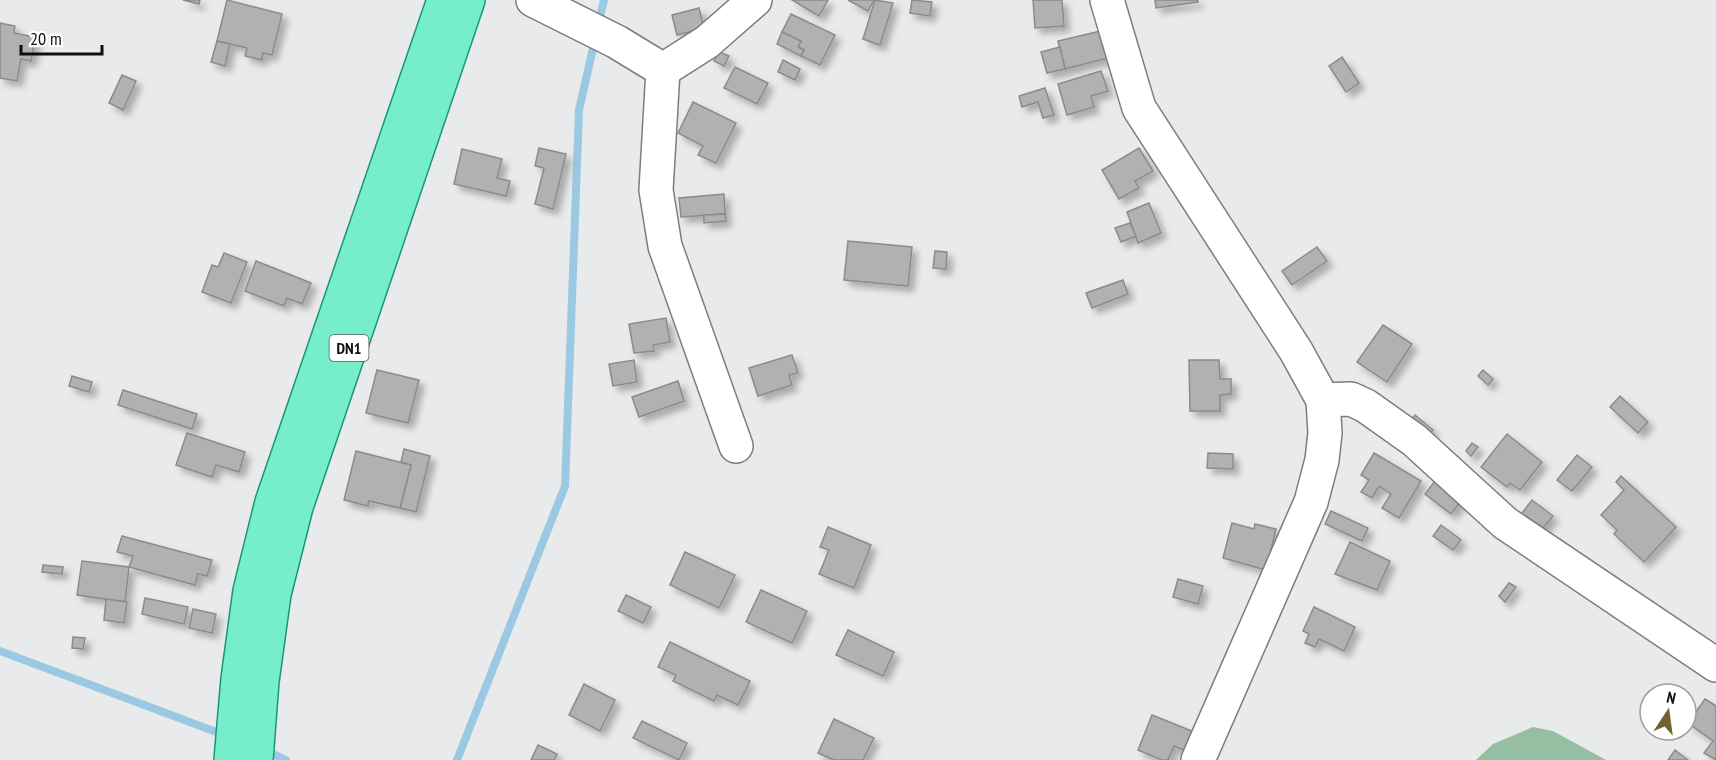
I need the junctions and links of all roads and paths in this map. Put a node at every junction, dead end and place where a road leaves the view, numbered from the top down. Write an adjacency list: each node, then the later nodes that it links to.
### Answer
1 (444, 0): 10 (main road, DN1)
2 (468, 0): 10 (main road, DN1)
3 (533, 0): 6 (street)
4 (755, 0): 6 (street)
5 (1107, 0): 7 (street)
6 (663, 70): 8 (street)
7 (1323, 400): 9 (street); 12 (street)
8 (736, 446)
9 (1716, 665)
10 (248, 703): 11 (main road, DN1)
11 (244, 758)
12 (1198, 760)

